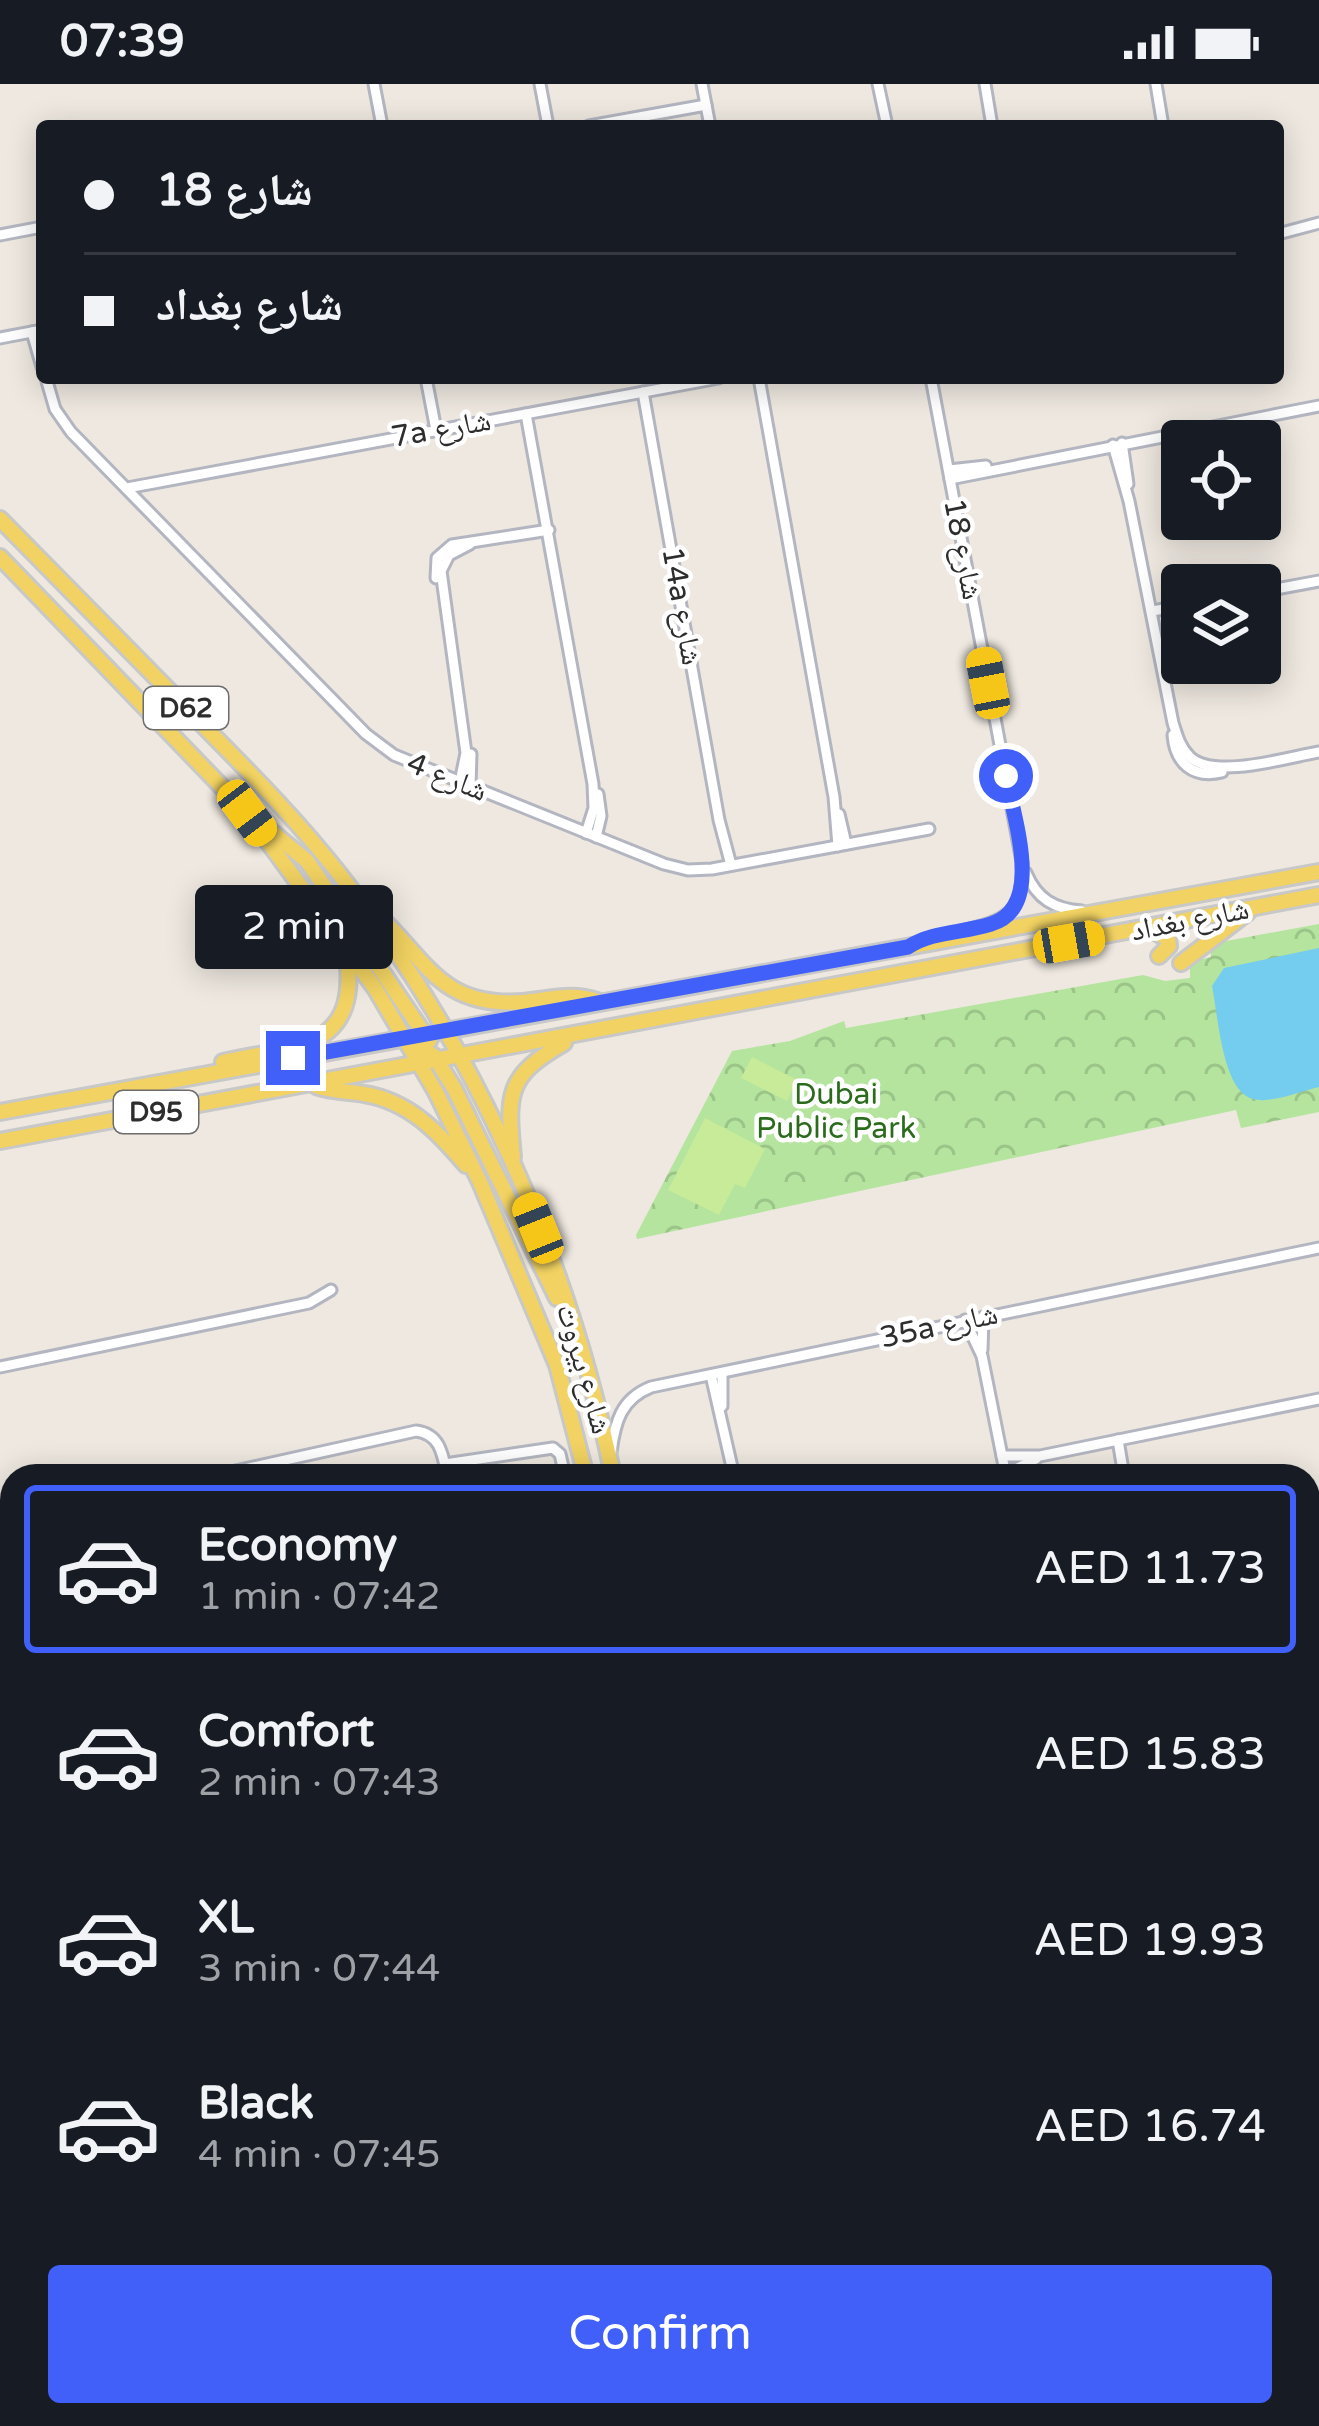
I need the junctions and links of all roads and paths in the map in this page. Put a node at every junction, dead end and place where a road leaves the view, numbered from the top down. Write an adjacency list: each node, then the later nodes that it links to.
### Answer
1 (374, 84): 8 (street)
2 (540, 84): 9 (street)
3 (702, 84): 7 (street)
4 (878, 84): 12 (street)
5 (985, 84): 13 (street)
6 (1156, 84): 14 (street)
7 (706, 104): 10 (street); 11 (street)
8 (381, 120)
9 (547, 120)
10 (621, 120)
11 (709, 120)
12 (885, 120)
13 (991, 120)
14 (1162, 120)
15 (1319, 226): 17 (street)
16 (36, 228): 18 (street)
17 (1284, 233)
18 (0, 235)
19 (36, 333): 20 (street)
20 (2, 338)
21 (48, 384): 33 (street, شارع 4)
22 (427, 384): 29 (street)
23 (686, 384): 26 (street, 7a شارع)
24 (760, 384): 47 (street)
25 (933, 384): 31 (street, شارع 18)
26 (643, 392): 28 (street, 7a شارع); 49 (street, 14a شارع)
27 (1319, 406): 30 (street)
28 (526, 414): 29 (street, 7a شارع); 36 (street)
29 (436, 430): 32 (street, 7a شارع)
30 (1117, 444): 31 (street); 41 (street)
31 (950, 474): 48 (street, شارع 18)
32 (163, 481): 33 (street, 7a شارع); 34 (street)
33 (127, 488): 34 (street, شارع 4)
34 (142, 503): 43 (street, شارع 4)
35 (0, 519): 52 (main road, شارع بيروت / D62)
36 (549, 530): 43 (street); 46 (street)
37 (0, 557): 44 (main road, شارع بيروت / D62)
38 (1319, 581): 39 (street)
39 (1281, 588)
40 (1161, 609): 41 (street)
41 (1152, 611): 42 (street)
42 (1319, 752)
43 (465, 784): 46 (street, شارع 4)
44 (247, 813): 56 (main road, شارع بيروت / D62); 62 (main road)
45 (928, 829): 47 (street, شارع 4)
46 (591, 835): 49 (street, شارع 4)
47 (842, 845): 49 (street, شارع 4)
48 (1022, 862): 54 (street, شارع 18); 57 (street, شارع 18)
49 (727, 866)
50 (1319, 872): 54 (main road, شارع بغداد / D95)
51 (1319, 896): 53 (main road, شارع بغداد / D95)
52 (363, 905): 60 (main road); 61 (main road, شارع بيروت / D62)
53 (1254, 908): 55 (main road, شارع بغداد / D95); 59 (main road)
54 (1102, 912): 57 (main road, شارع بغداد / D95)
55 (1141, 929): 58 (main road); 63 (main road, شارع بغداد / D95)
56 (345, 944): 64 (main road, شارع بيروت / D62); 69 (main road)
57 (908, 947): 60 (main road, شارع بغداد / D95)
58 (1159, 956)
59 (1181, 963)
60 (601, 1003): 61 (main road, شارع بغداد / D95)
61 (444, 1031): 62 (main road, شارع بغداد / D95); 65 (main road, شارع بيروت / D62)
62 (423, 1035): 64 (main road, شارع بغداد / D95); 65 (main road)
63 (575, 1036): 65 (main road, شارع بغداد / D95); 72 (main road)
64 (405, 1038): 66 (main road); 67 (main road, شارع بيروت / D62); 69 (main road, شارع بغداد / D95)
65 (458, 1058): 66 (main road, شارع بغداد / D95); 72 (main road, شارع بيروت / D62)
66 (438, 1061): 67 (main road, شارع بغداد / D95); 76 (main road)
67 (420, 1065): 68 (main road, شارع بغداد / D95); 73 (main road, شارع بيروت / D62)
68 (312, 1084): 71 (main road, شارع بغداد / D95); 73 (main road)
69 (110, 1091): 70 (main road, شارع بغداد / D95)
70 (0, 1112)
71 (0, 1141)
72 (513, 1168): 76 (main road, شارع بيروت / D62)
73 (479, 1182): 90 (main road, شارع بيروت / D62)
74 (1319, 1248): 77 (street, 35a شارع)
75 (331, 1290): 80 (street)
76 (571, 1317): 91 (main road, شارع بيروت / D62)
77 (982, 1317): 78 (street, 35a شارع); 79 (street)
78 (965, 1320): 79 (street); 81 (street, 35a شارع)
79 (982, 1356): 84 (street)
80 (0, 1367)
81 (717, 1374): 92 (street, 35a شارع); 93 (street)
82 (1319, 1399): 83 (street)
83 (1118, 1440): 85 (street); 96 (street)
84 (1002, 1456): 85 (street); 94 (street)
85 (1040, 1456): 95 (street)
86 (270, 1464): 87 (street)
87 (444, 1464)
88 (475, 1464): 89 (street)
89 (562, 1464)
90 (583, 1464)
91 (610, 1464)
92 (612, 1464)
93 (732, 1464)
94 (1003, 1464)
95 (1025, 1464)
96 (1122, 1464)

